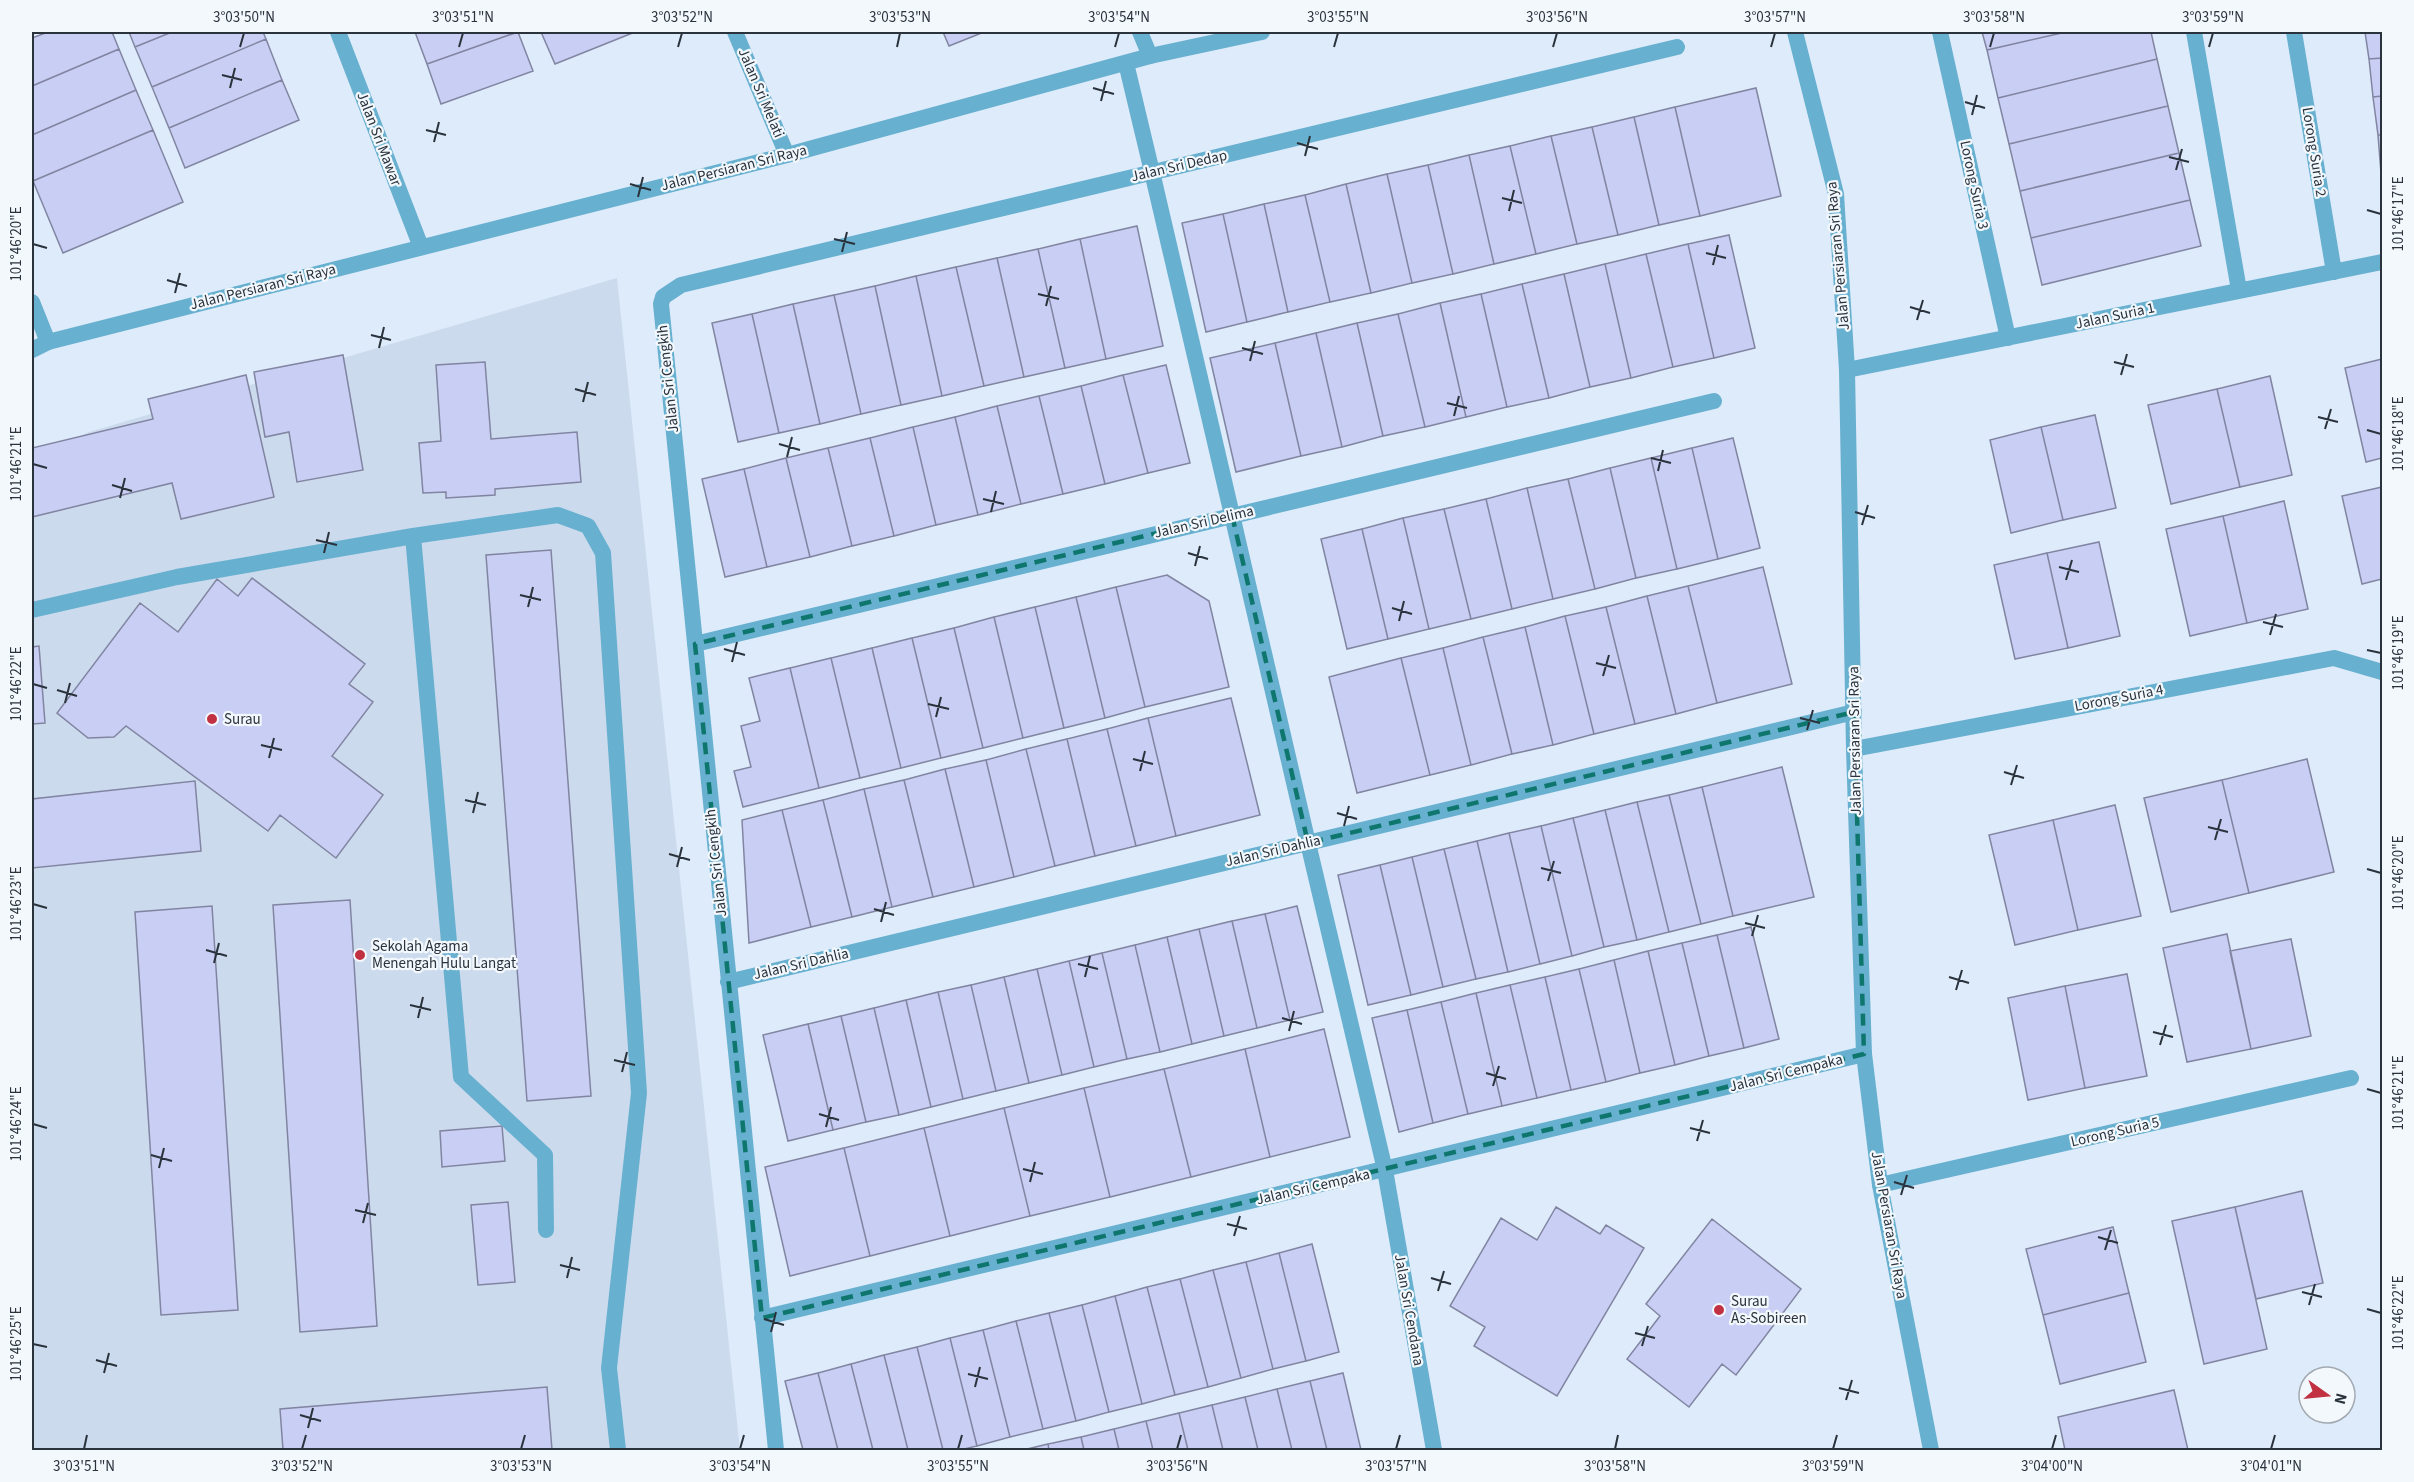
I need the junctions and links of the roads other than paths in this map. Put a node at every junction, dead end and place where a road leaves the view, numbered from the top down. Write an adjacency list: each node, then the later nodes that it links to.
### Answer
1 (338, 32): 14 (street, Jalan Sri Mawar)
2 (735, 32): 12 (street, Jalan Sri Melati)
3 (1140, 32): 10 (street)
4 (1262, 32): 10 (street, Jalan Persiaran Sri Raya)
5 (1795, 32): 23 (street, Jalan Persiaran Sri Raya)
6 (1940, 32): 20 (street, Lorong Suria 3)
7 (2194, 32): 18 (street)
8 (2294, 32): 16 (street, Lorong Suria 2)
9 (1677, 47): 13 (street, Jalan Sri Dedap)
10 (1150, 56): 11 (street, Jalan Persiaran Sri Raya)
11 (1126, 63): 12 (street, Jalan Persiaran Sri Raya); 13 (street, Jalan Sri Cendana)
12 (787, 155): 14 (street, Jalan Persiaran Sri Raya)
13 (1152, 172): 17 (street, Jalan Sri Dedap); 25 (street, Jalan Sri Cendana)
14 (421, 247): 21 (street, Jalan Persiaran Sri Raya)
15 (2382, 262): 16 (street, Jalan Suria 1)
16 (2334, 272): 18 (street, Jalan Suria 1)
17 (681, 285): 28 (street, Jalan Sri Cengkih)
18 (2239, 291): 20 (street, Jalan Suria 1)
19 (32, 302): 21 (street)
20 (2008, 338): 23 (street, Jalan Suria 1)
21 (48, 342): 22 (street, Jalan Persiaran Sri Raya)
22 (32, 350)
23 (1847, 370): 30 (street, Jalan Persiaran Sri Raya)
24 (1714, 401): 25 (street, Jalan Sri Delima)
25 (1232, 515): 28 (street, Jalan Sri Delima); 32 (street, Jalan Sri Cendana)
26 (413, 536): 27 (street); 38 (street); 40 (street)
27 (32, 610)
28 (695, 644): 33 (street, Jalan Sri Cengkih)
29 (2382, 672): 31 (street, Lorong Suria 4)
30 (1854, 712): 31 (street, Jalan Persiaran Sri Raya); 32 (street, Jalan Sri Dahlia)
31 (1854, 748): 34 (street, Jalan Persiaran Sri Raya)
32 (1308, 843): 33 (street, Jalan Sri Dahlia); 36 (street, Jalan Sri Cendana)
33 (728, 982): 39 (street, Jalan Sri Cengkih)
34 (1864, 1054): 36 (street, Jalan Sri Cempaka); 37 (street, Jalan Persiaran Sri Raya)
35 (2351, 1078): 37 (street, Lorong Suria 5)
36 (1385, 1170): 39 (street, Jalan Sri Cempaka); 42 (street, Jalan Sri Cendana)
37 (1880, 1185): 43 (street, Jalan Persiaran Sri Raya)
38 (546, 1230)
39 (762, 1318): 41 (street, Jalan Sri Cengkih)
40 (618, 1450)
41 (776, 1450)
42 (1434, 1450)
43 (1931, 1450)

